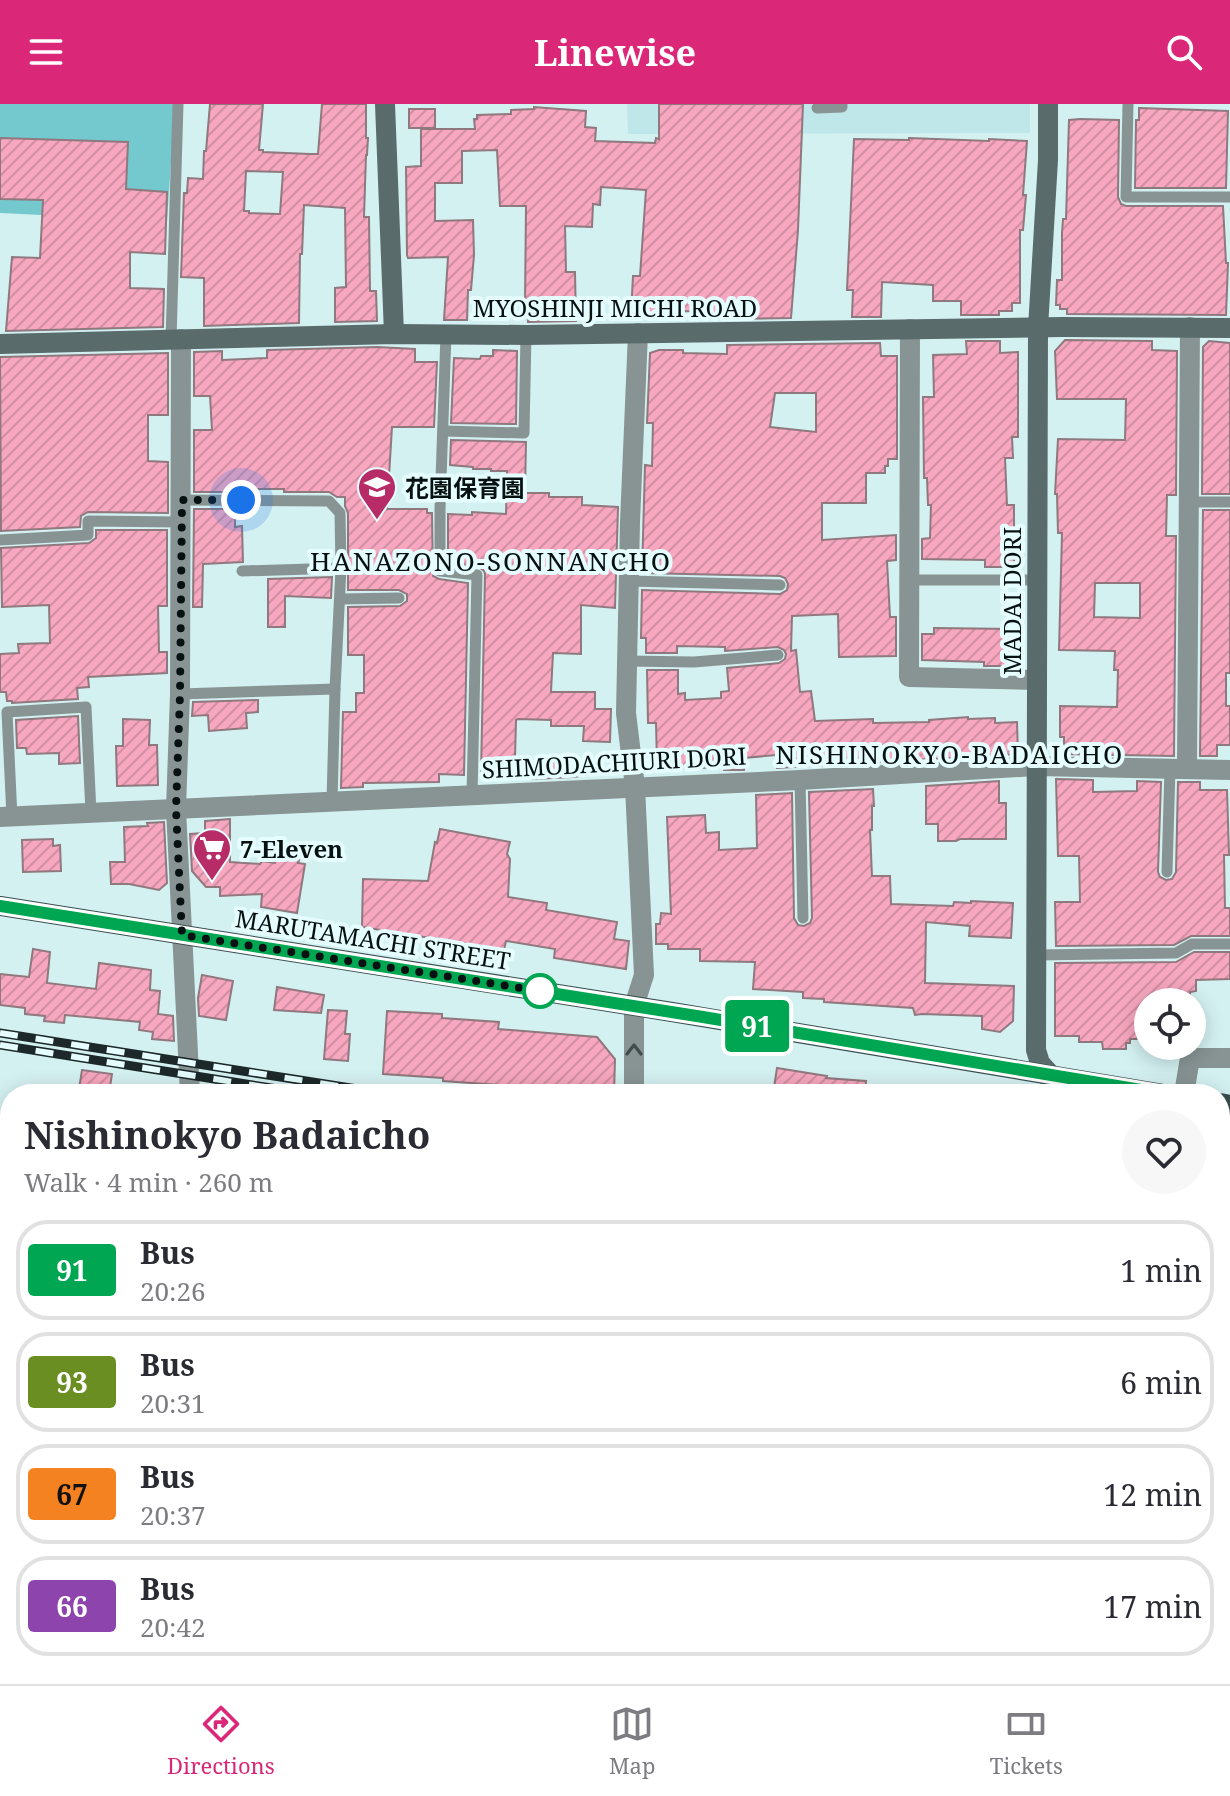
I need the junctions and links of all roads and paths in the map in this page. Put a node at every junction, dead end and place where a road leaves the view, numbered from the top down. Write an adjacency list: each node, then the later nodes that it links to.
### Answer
1 (178, 104): 16 (lane)
2 (385, 104): 13 (main road)
3 (842, 104): 6 (lane)
4 (1048, 104): 9 (main road, MADAI DORI)
5 (1128, 104): 7 (lane)
6 (817, 108)
7 (1230, 197)
8 (1190, 327): 9 (main road, MYOSHINJI MICHI ROAD); 10 (main road, MYOSHINJI MICHI ROAD); 20 (street)
9 (1038, 328): 11 (main road, MYOSHINJI MICHI ROAD); 27 (main road, MADAI DORI)
10 (1230, 328)
11 (910, 329): 12 (main road, MYOSHINJI MICHI ROAD); 26 (street)
12 (638, 333): 15 (main road, MYOSHINJI MICHI ROAD); 28 (street)
13 (394, 334): 14 (main road, MYOSHINJI MICHI ROAD); 16 (main road, MYOSHINJI MICHI ROAD)
14 (446, 334): 15 (main road, MYOSHINJI MICHI ROAD); 18 (lane)
15 (526, 335): 18 (lane)
16 (176, 340): 17 (main road, MYOSHINJI MICHI ROAD); 19 (street)
17 (0, 344)
18 (444, 431): 42 (lane)
19 (182, 500): 22 (street); 24 (lane)
20 (1190, 502): 21 (lane); 38 (street)
21 (1230, 502)
22 (181, 522): 23 (lane); 36 (street)
23 (0, 540)
24 (341, 568): 25 (lane); 31 (lane)
25 (242, 571)
26 (910, 580): 27 (lane); 34 (street)
27 (1037, 580): 34 (main road, MADAI DORI)
28 (629, 581): 29 (lane); 33 (street)
29 (780, 585)
30 (399, 598): 31 (lane)
31 (340, 599): 35 (lane)
32 (778, 655): 33 (lane)
33 (627, 661): 41 (street)
34 (1037, 680): 37 (main road, MADAI DORI)
35 (335, 689): 36 (lane); 43 (lane)
36 (180, 694): 44 (street)
37 (1036, 766): 38 (street, SHIMODACHIURI DORI); 40 (street, SHIMODACHIURI DORI); 52 (main road, MADAI DORI)
38 (1178, 768): 39 (street, SHIMODACHIURI DORI); 47 (lane)
39 (1230, 770)
40 (800, 780): 41 (street, SHIMODACHIURI DORI); 49 (lane)
41 (635, 787): 42 (street, SHIMODACHIURI DORI); 53 (street)
42 (472, 795): 43 (street, SHIMODACHIURI DORI)
43 (332, 801): 44 (street, SHIMODACHIURI DORI)
44 (176, 809): 45 (street, SHIMODACHIURI DORI); 50 (street)
45 (91, 813): 46 (street, SHIMODACHIURI DORI); 46 (lane)
46 (6, 817)
47 (1167, 872)
48 (0, 906): 50 (main road, MARUTAMACHI STREET)
49 (803, 918)
50 (182, 935): 53 (main road, MARUTAMACHI STREET); 55 (street)
51 (1230, 944): 52 (lane)
52 (1036, 955): 57 (main road, MADAI DORI)
53 (634, 1006): 56 (street, one-way to 53); 57 (main road, MARUTAMACHI STREET)
54 (1230, 1058): 58 (street)
55 (189, 1084)
56 (634, 1084)
57 (1050, 1084)
58 (1186, 1084)

